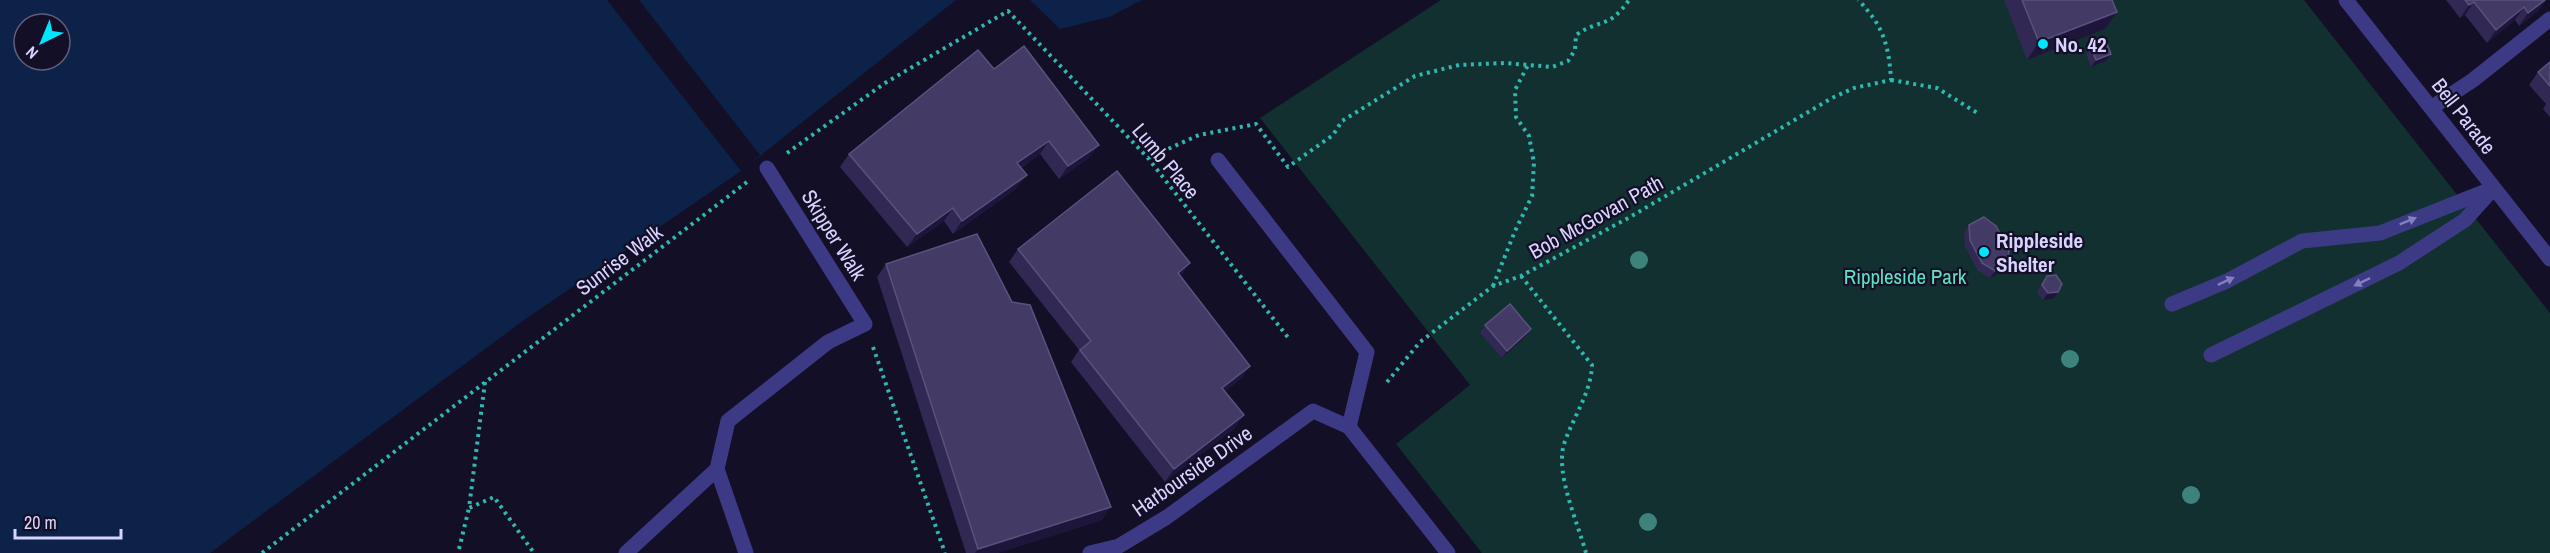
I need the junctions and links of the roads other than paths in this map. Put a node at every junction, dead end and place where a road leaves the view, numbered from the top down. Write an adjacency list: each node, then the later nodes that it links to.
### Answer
1 (2346, 0): 3 (street, Bell Parade)
2 (2550, 19): 3 (street)
3 (2431, 108): 6 (street, Bell Parade)
4 (1218, 160): 10 (street)
5 (766, 168): 11 (street, Skipper Walk)
6 (2494, 188): 7 (street, Bell Parade); 8 (street, one-way to 6); 9 (street, one-way to 9)
7 (2550, 259)
8 (2172, 304)
9 (2211, 355)
10 (1349, 427): 14 (street, Harbourside Drive); 15 (street)
11 (717, 469): 12 (street); 13 (street)
12 (626, 553)
13 (746, 553)
14 (1090, 553)
15 (1448, 553)

